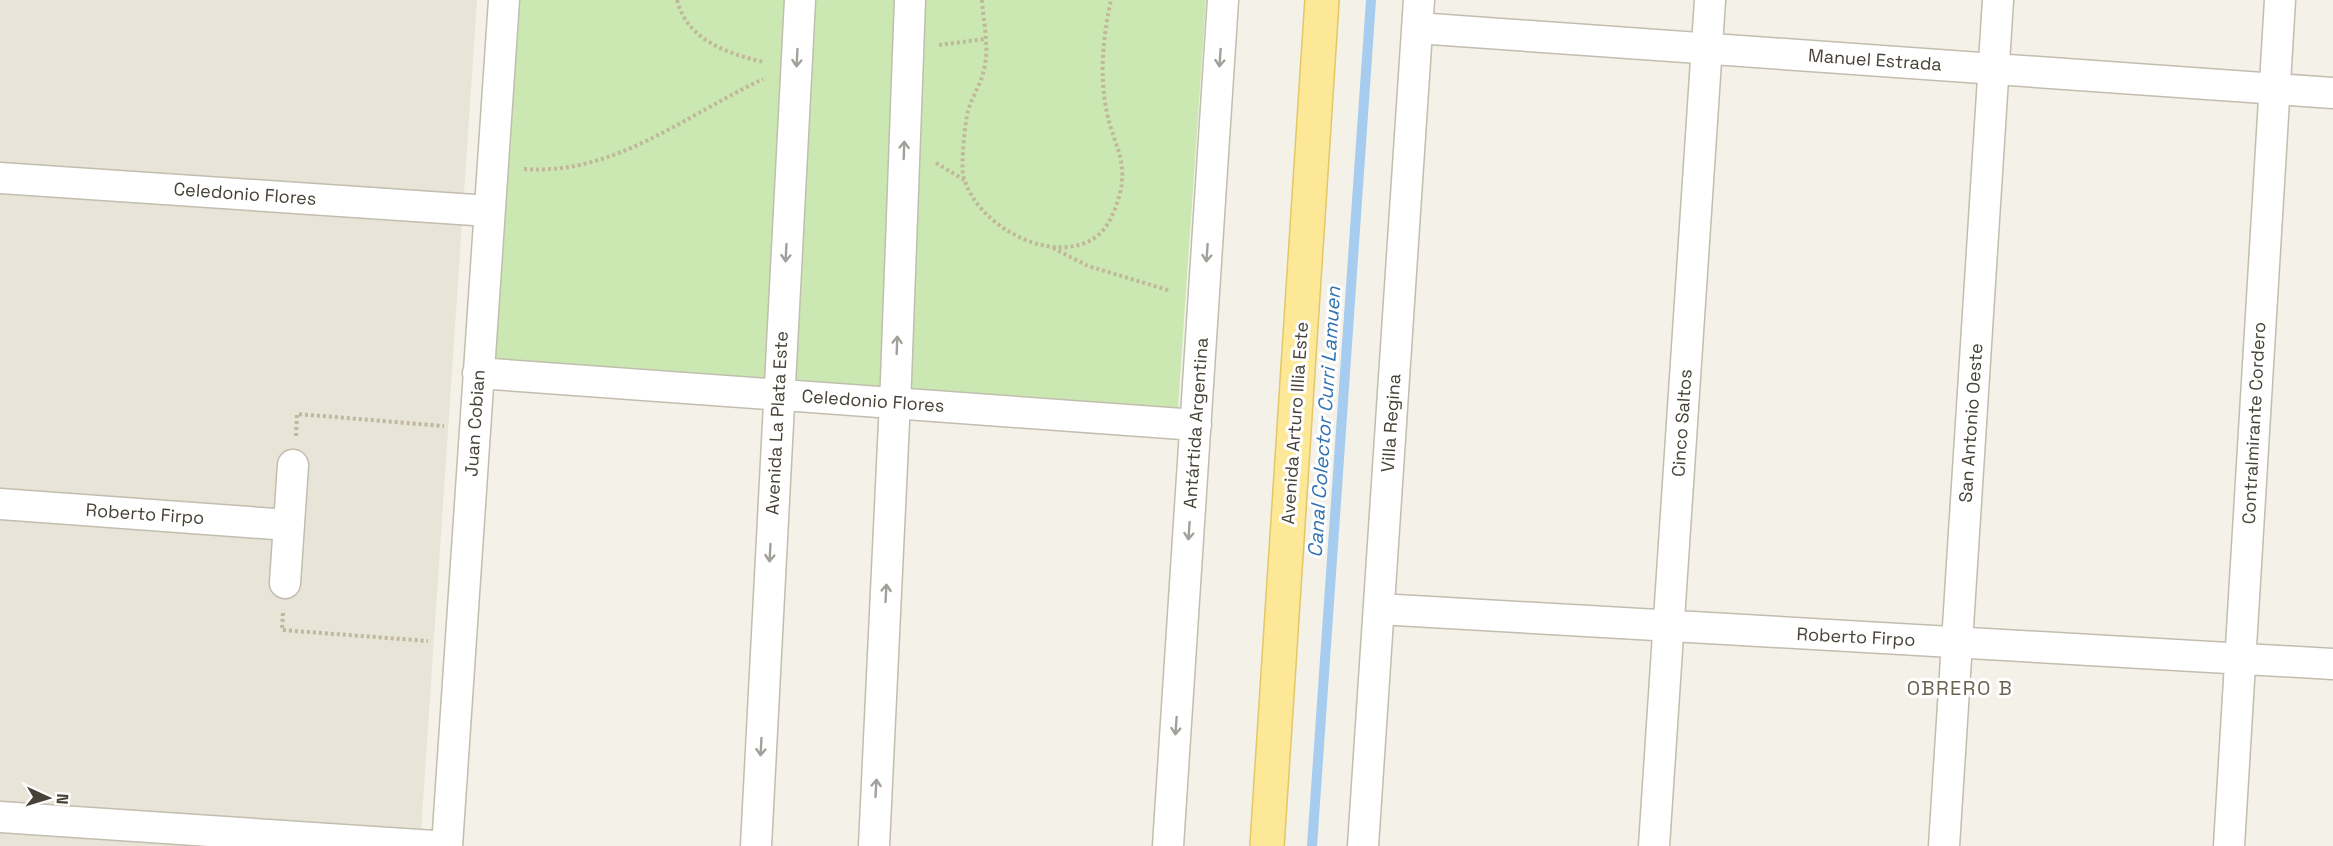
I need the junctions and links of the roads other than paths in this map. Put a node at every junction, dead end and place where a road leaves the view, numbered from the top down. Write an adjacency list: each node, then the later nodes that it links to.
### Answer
1 (504, 0): 15 (street, Juan Cobian)
2 (800, 0): 17 (street, Avenida La Plata Este, one-way to 17)
3 (910, 0): 18 (street, one-way to 3)
4 (1224, 0): 19 (street, Antártida Argentina, one-way to 19)
5 (1322, 0): 35 (main road, Avenida Arturo Illia Este)
6 (1710, 0): 10 (street, Cinco Saltos)
7 (1998, 0): 11 (street, San Antonio Oeste)
8 (2280, 0): 12 (street, Contralmirante Cordero)
9 (1418, 14): 10 (street, Manuel Estrada); 24 (street, Villa Regina)
10 (1707, 48): 11 (street, Manuel Estrada); 25 (street, Cinco Saltos)
11 (1993, 68): 12 (street, Manuel Estrada); 26 (street, San Antonio Oeste)
12 (2275, 88): 13 (street, Manuel Estrada); 27 (street, Contralmirante Cordero)
13 (2333, 93)
14 (0, 177): 15 (street, Celedonio Flores)
15 (489, 211): 16 (street, Juan Cobian)
16 (478, 373): 17 (street, Celedonio Flores); 31 (street, Juan Cobian)
17 (778, 394): 18 (street, Celedonio Flores); 32 (street, Avenida La Plata Este, one-way to 32)
18 (895, 403): 19 (street, Celedonio Flores); 33 (street, one-way to 18)
19 (1196, 425): 34 (street, Antártida Argentina, one-way to 34)
20 (293, 465): 22 (street)
21 (0, 504): 22 (street, Roberto Firpo)
22 (289, 525): 23 (street)
23 (285, 583)
24 (1379, 609): 25 (street, Roberto Firpo); 36 (street, Villa Regina)
25 (1668, 626): 26 (street, Roberto Firpo); 37 (street, Cinco Saltos)
26 (1957, 642): 27 (street, Roberto Firpo); 38 (street, San Antonio Oeste)
27 (2240, 659): 28 (street, Roberto Firpo); 39 (street, Contralmirante Cordero)
28 (2333, 664)
29 (0, 817): 30 (street)
30 (434, 846)
31 (447, 846)
32 (756, 846)
33 (873, 846)
34 (1168, 846)
35 (1267, 846)
36 (1363, 846)
37 (1654, 846)
38 (1944, 846)
39 (2229, 846)

